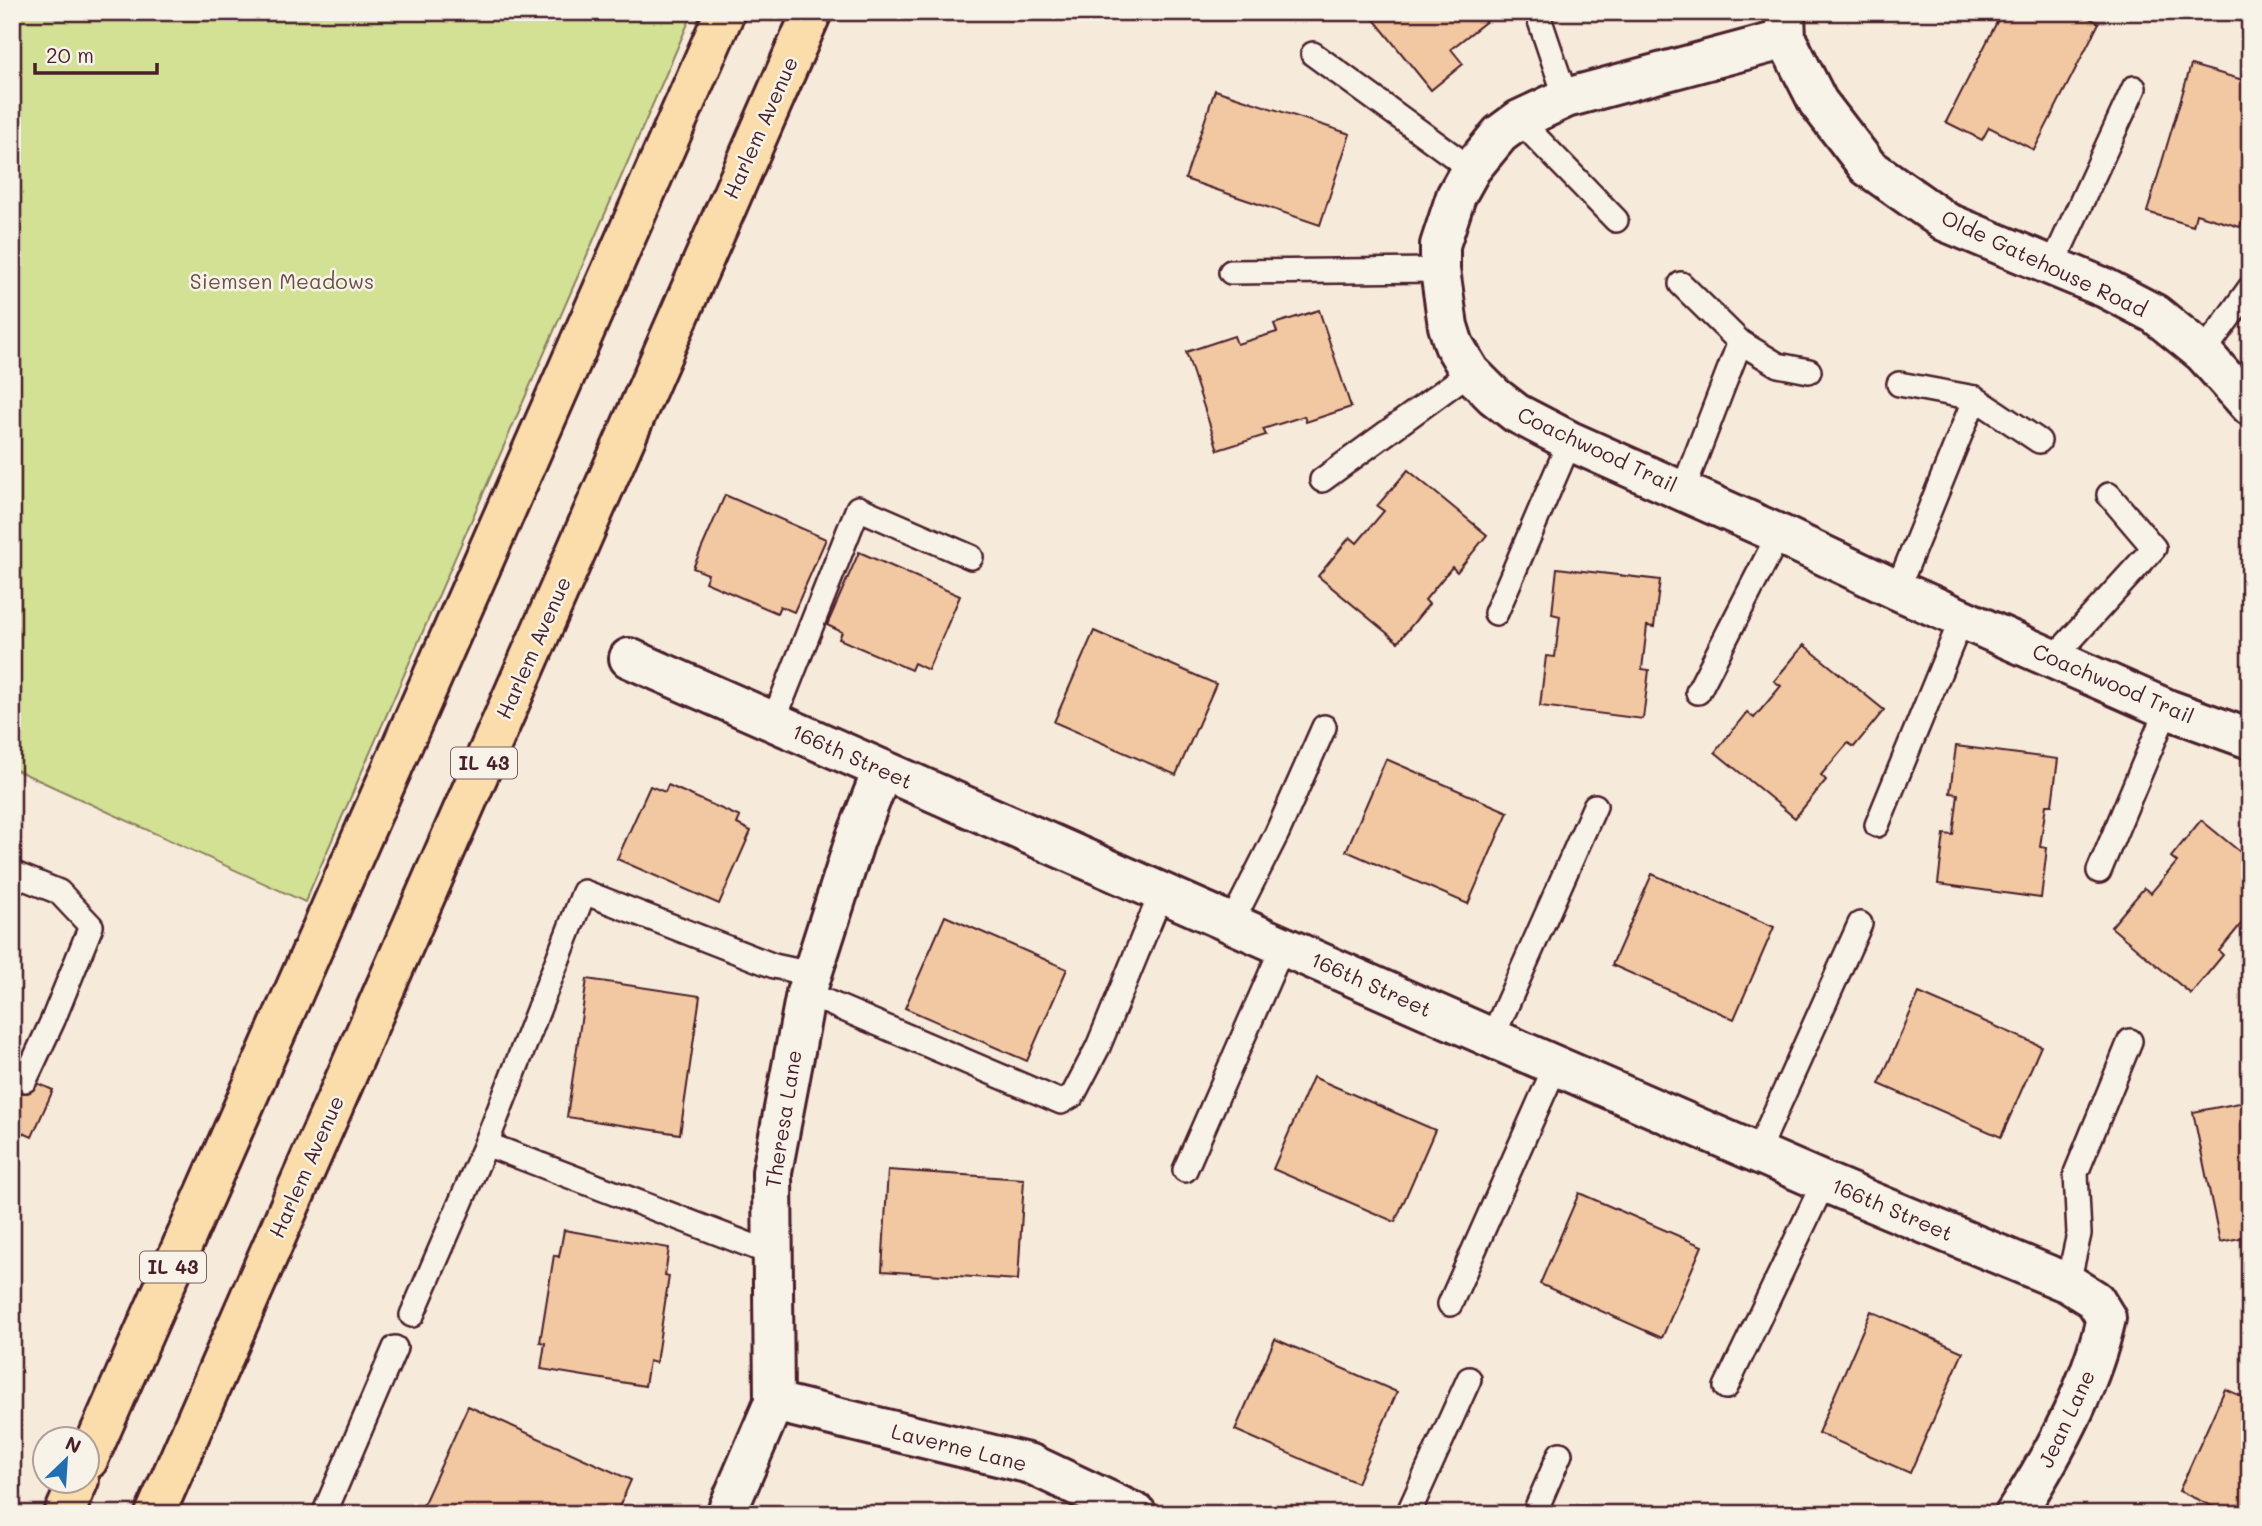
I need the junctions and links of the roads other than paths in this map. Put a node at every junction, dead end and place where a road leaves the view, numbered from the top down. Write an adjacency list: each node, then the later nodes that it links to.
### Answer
1 (725, 12): 67 (main road, IL 43)
2 (812, 12): 71 (main road, Harlem Avenue / IL 43)
3 (1537, 12): 7 (lane)
4 (1786, 25): 7 (street, Coachwood Trail); 11 (street, Olde Gatehouse Road)
5 (1312, 54): 9 (lane)
6 (2134, 89): 11 (lane)
7 (1566, 98): 8 (street, Coachwood Trail)
8 (1519, 120): 9 (street, Coachwood Trail); 10 (lane)
9 (1471, 169): 12 (street, Coachwood Trail)
10 (1616, 220)
11 (2052, 266): 17 (street, Olde Gatehouse Road)
12 (1440, 270): 13 (lane); 19 (street, Coachwood Trail)
13 (1231, 272)
14 (1681, 284): 16 (lane)
15 (2250, 288): 17 (lane)
16 (1740, 342): 18 (lane); 26 (lane)
17 (2203, 353): 22 (street, Olde Gatehouse Road)
18 (1809, 371)
19 (1470, 372): 23 (street, Coachwood Trail); 25 (lane)
20 (1899, 384): 21 (lane)
21 (1975, 398): 24 (lane); 30 (lane)
22 (2250, 407)
23 (1570, 441): 26 (street, Coachwood Trail); 31 (lane)
24 (2039, 441)
25 (1322, 480)
26 (1683, 491): 28 (street, Coachwood Trail)
27 (2109, 495): 34 (lane)
28 (1779, 534): 30 (street, Coachwood Trail); 35 (lane)
29 (971, 557): 37 (lane)
30 (1897, 590): 32 (street, Coachwood Trail)
31 (1496, 613)
32 (1962, 618): 34 (street, Coachwood Trail); 42 (lane)
33 (629, 658): 37 (street, 166th Street)
34 (2053, 659): 36 (street, Coachwood Trail)
35 (1698, 692)
36 (2166, 709): 39 (street, Coachwood Trail); 43 (lane)
37 (773, 722): 40 (street, 166th Street)
38 (1324, 727): 46 (lane)
39 (2250, 739)
40 (882, 771): 45 (street, 166th Street); 49 (street, Theresa Lane)
41 (1595, 806): 50 (lane)
42 (1877, 825)
43 (2098, 871)
44 (12, 873): 53 (lane)
45 (1161, 894): 46 (street, 166th Street); 49 (lane)
46 (1231, 924): 48 (street, 166th Street)
47 (1860, 924): 55 (lane)
48 (1283, 946): 50 (street, 166th Street); 56 (lane)
49 (809, 984): 54 (lane); 58 (street, Theresa Lane)
50 (1492, 1038): 52 (street, 166th Street)
51 (2130, 1041): 59 (lane)
52 (1556, 1065): 55 (street, 166th Street); 60 (lane)
53 (24, 1080)
54 (486, 1144): 58 (lane); 61 (lane)
55 (1756, 1153): 57 (street, 166th Street)
56 (1185, 1170)
57 (1824, 1182): 59 (street, 166th Street); 65 (lane)
58 (773, 1254): 66 (street, Theresa Lane)
59 (2068, 1283): 62 (street, 166th Street)
60 (1450, 1304)
61 (412, 1315)
62 (2106, 1318): 77 (street, Jean Lane)
63 (396, 1348): 72 (lane)
64 (1469, 1380): 75 (lane)
65 (1726, 1387)
66 (774, 1402): 73 (street, Theresa Lane); 74 (street, Laverne Lane)
67 (102, 1428)
68 (1560, 1454): 76 (lane)
69 (73, 1494): 70 (main road)
70 (64, 1514)
71 (155, 1514)
72 (324, 1514)
73 (726, 1514)
74 (1137, 1514)
75 (1408, 1514)
76 (1534, 1514)
77 (2015, 1514)

